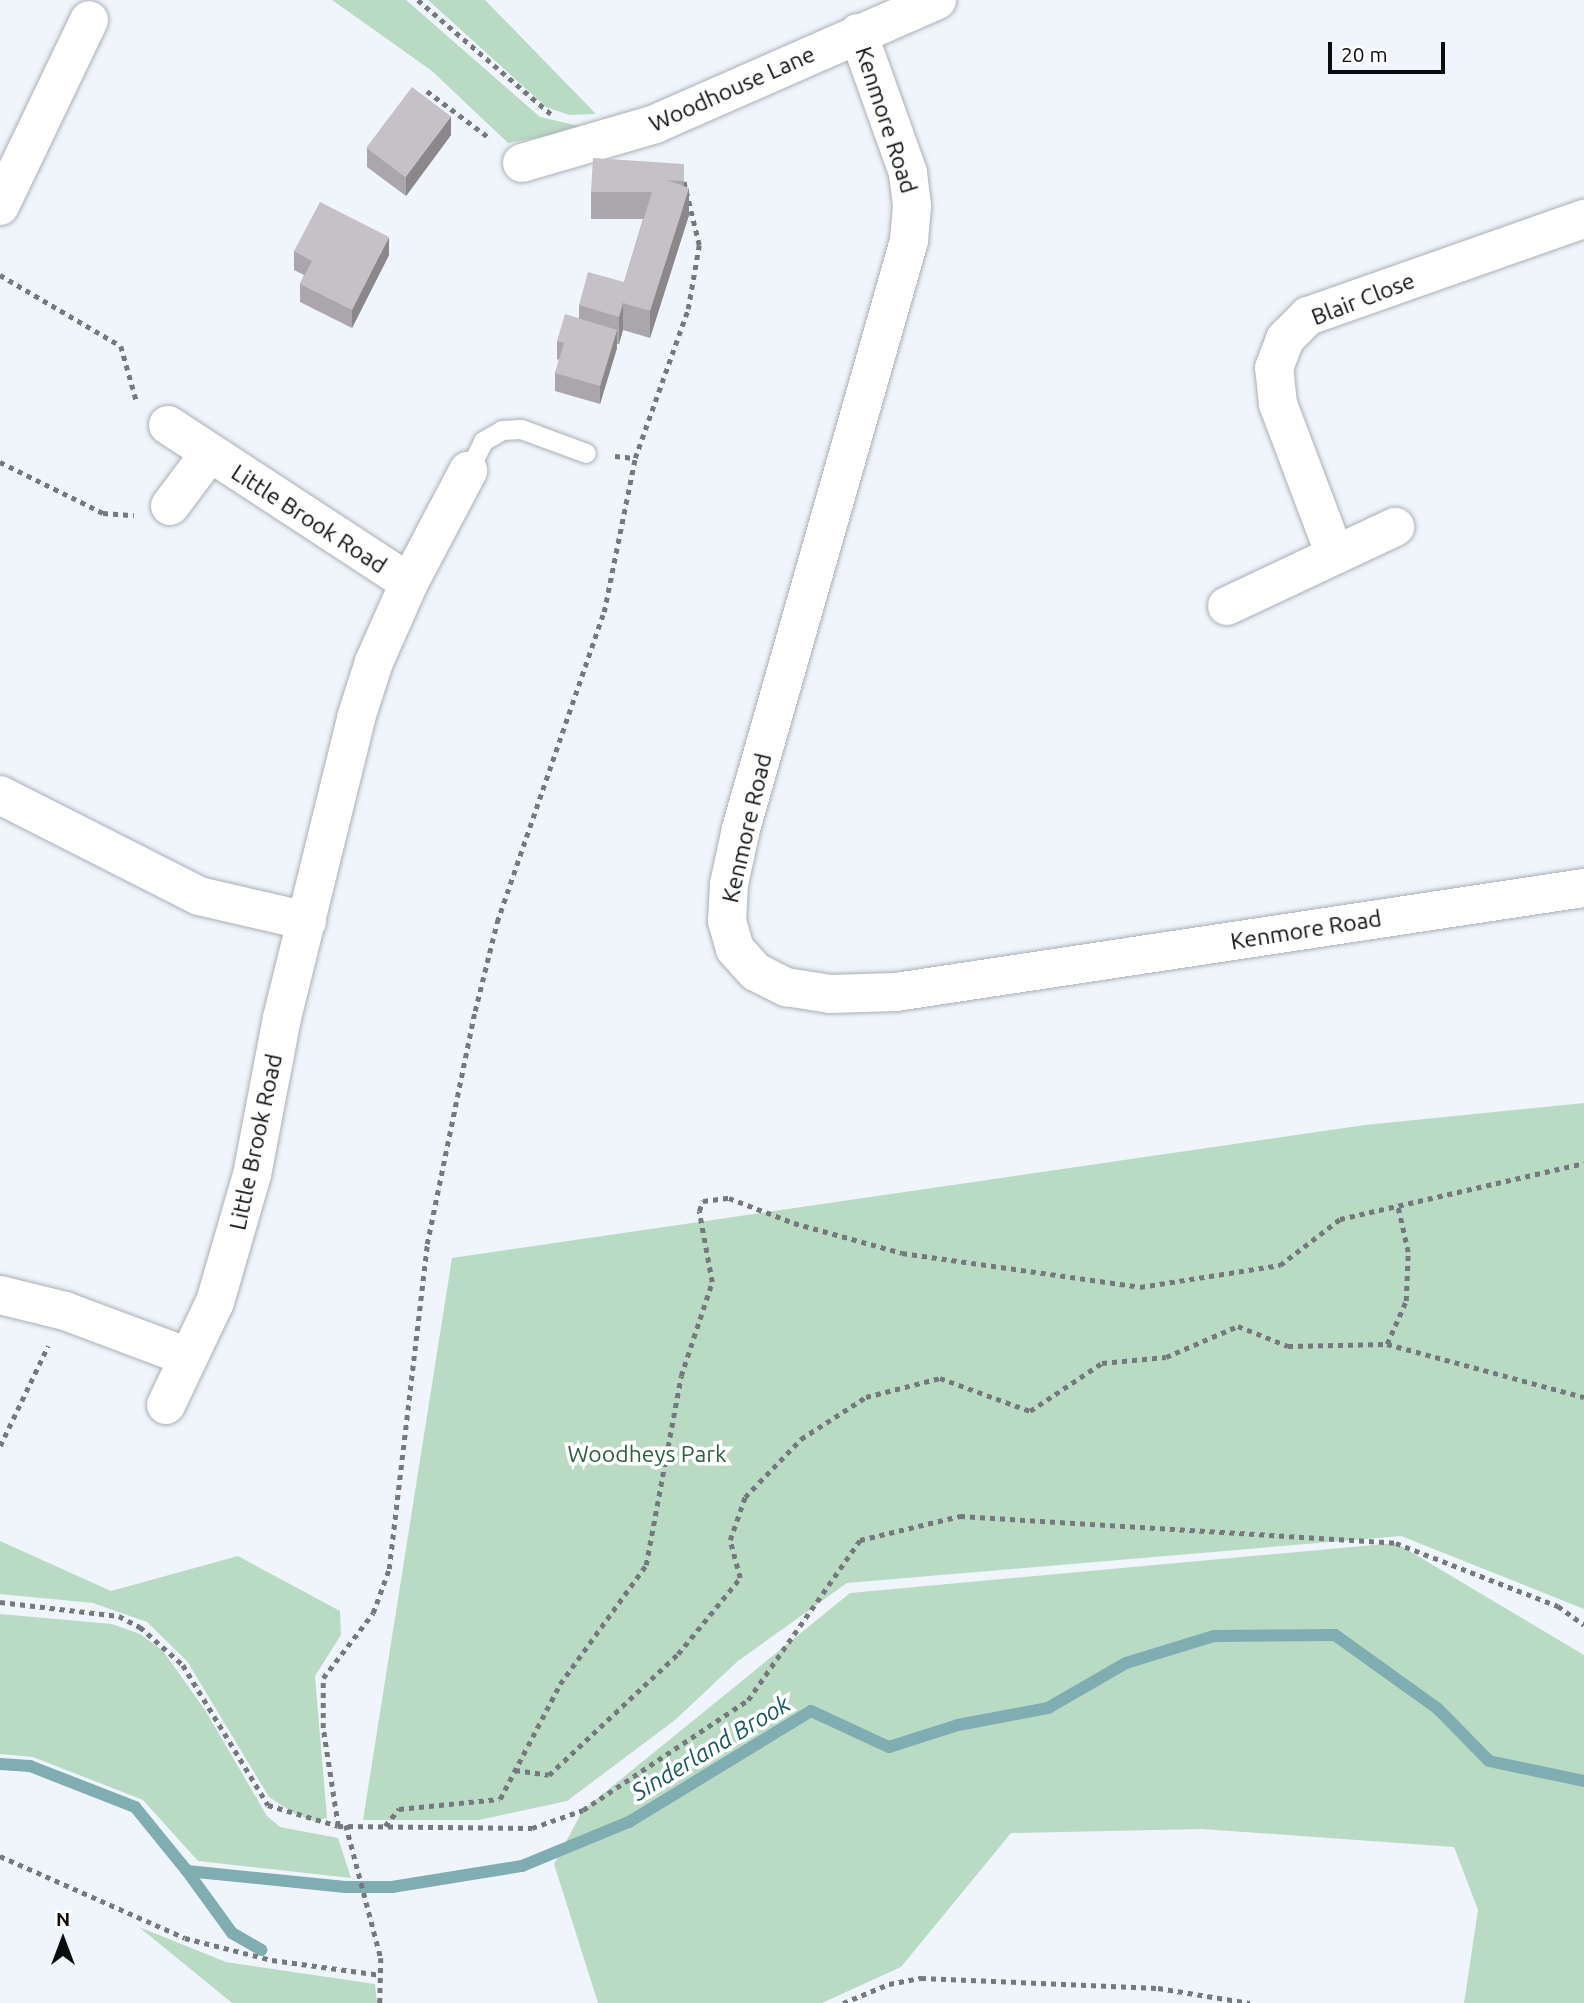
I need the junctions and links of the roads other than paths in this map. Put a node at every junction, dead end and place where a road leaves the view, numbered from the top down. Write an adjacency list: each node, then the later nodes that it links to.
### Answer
1 (937, 0): 3 (street, Woodhouse Lane)
2 (89, 20): 5 (street)
3 (858, 33): 4 (street, Woodhouse Lane); 17 (street, Kenmore Road)
4 (522, 163)
5 (0, 206)
6 (1584, 219): 13 (street, Blair Close)
7 (168, 425): 9 (street, Little Brook Road)
8 (586, 453): 10 (lane)
9 (208, 454): 11 (street, Little Brook Road); 14 (street, Little Brook Road)
10 (468, 471): 14 (street, Little Brook Road)
11 (170, 506)
12 (1395, 527): 13 (street)
13 (1335, 555): 15 (street)
14 (410, 583): 18 (street, Little Brook Road)
15 (1227, 606)
16 (0, 795): 18 (street)
17 (1584, 888)
18 (307, 921): 20 (street, Little Brook Road)
19 (0, 1296): 20 (street)
20 (188, 1357): 21 (street, Little Brook Road)
21 (166, 1405)

